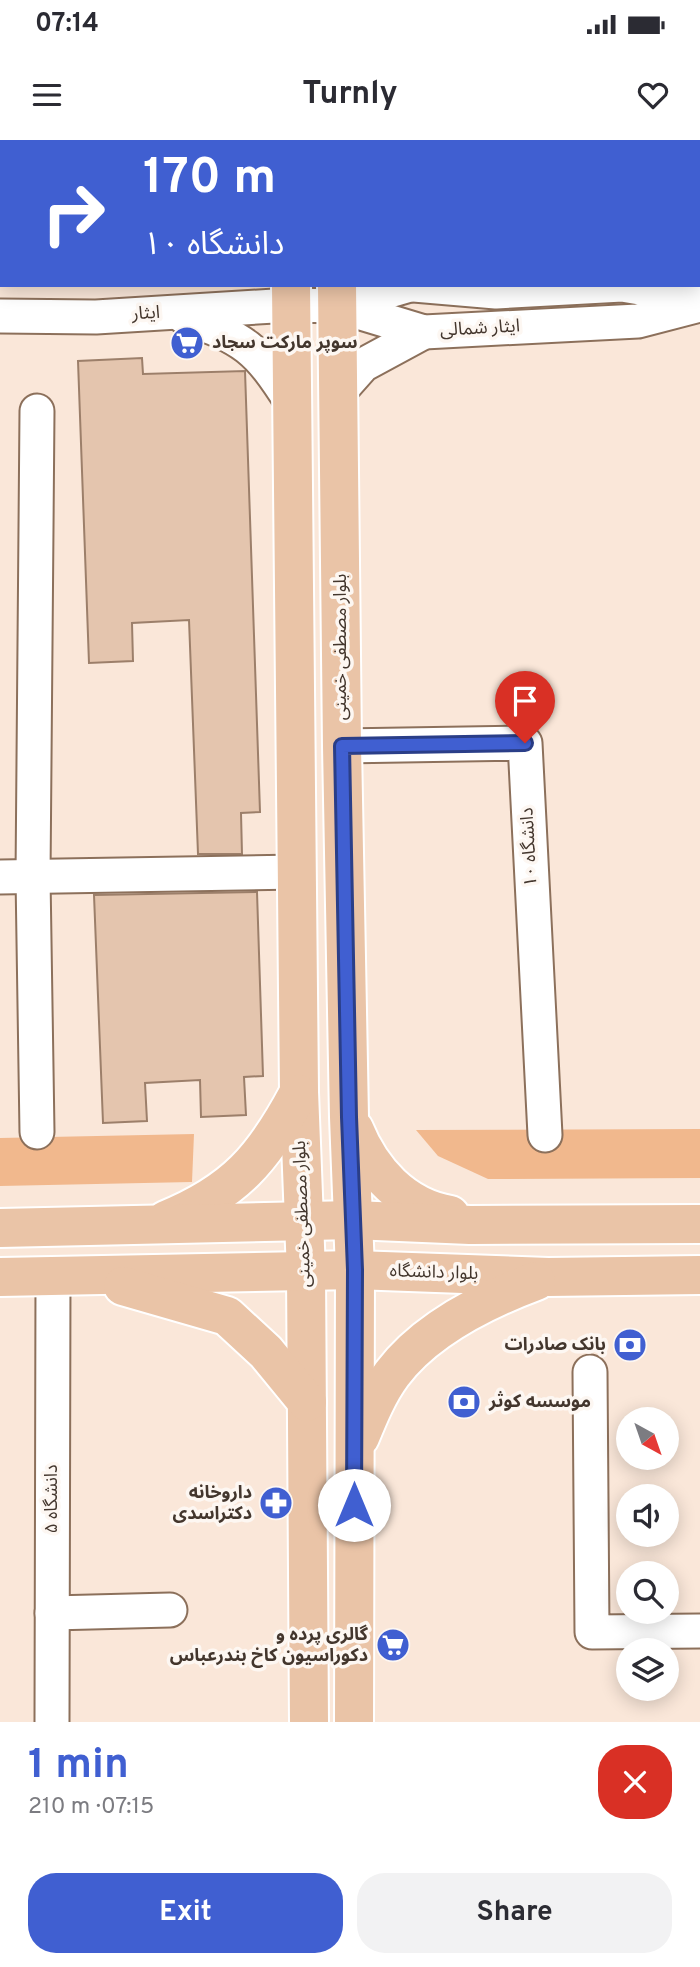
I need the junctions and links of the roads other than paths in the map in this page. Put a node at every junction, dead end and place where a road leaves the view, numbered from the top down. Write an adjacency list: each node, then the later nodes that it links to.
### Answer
1 (208, 287): 10 (street)
2 (399, 287): 7 (street, ایثار شمالی)
3 (436, 287): 4 (street, ایثار شمالی)
4 (586, 287)
5 (634, 287): 8 (street, ایثار شمالی)
6 (291, 295): 7 (street, ایثار); 10 (street, ایثار); 14 (main road, بلوار مصطفی خمینی)
7 (338, 296): 12 (street, ایثار شمالی); 13 (main road, بلوار مصطفی خمینی)
8 (700, 298)
9 (700, 305): 12 (street, ایثار شمالی)
10 (175, 312): 11 (street, ایثار); 14 (street)
11 (0, 316)
12 (424, 332): 13 (street)
13 (339, 392): 16 (main road, بلوار مصطفی خمینی)
14 (292, 403): 17 (main road, بلوار مصطفی خمینی)
15 (37, 411): 19 (street)
16 (342, 746): 21 (main road, بلوار مصطفی خمینی); 23 (street, دانشگاه ۱۰)
17 (297, 872): 19 (street); 20 (main road, بلوار مصطفی خمینی)
18 (0, 877): 19 (street)
19 (33, 877): 22 (street)
20 (299, 1092): 25 (main road, بلوار مصطفی خمینی); 28 (main road)
21 (349, 1117): 24 (main road, بلوار مصطفی خمینی); 27 (main road)
22 (37, 1132)
23 (545, 1135)
24 (353, 1220): 25 (main road); 27 (main road); 30 (main road, بلوار مصطفی خمینی)
25 (304, 1222): 28 (main road); 31 (main road, بلوار مصطفی خمینی)
26 (700, 1223): 27 (main road)
27 (507, 1225)
28 (149, 1226): 29 (main road)
29 (0, 1228)
30 (355, 1270): 31 (main road, بلوار دانشگاه); 35 (main road, بلوار دانشگاه); 38 (main road, بلوار مصطفی خمینی)
31 (306, 1272): 33 (main road, بلوار دانشگاه); 37 (main road, بلوار مصطفی خمینی)
32 (700, 1275): 35 (main road, بلوار دانشگاه)
33 (68, 1276): 34 (main road, بلوار دانشگاه); 37 (main road); 40 (street, دانشگاه ۵)
34 (0, 1277)
35 (548, 1277): 38 (main road)
36 (590, 1372): 41 (street)
37 (306, 1402): 43 (main road, بلوار مصطفی خمینی)
38 (354, 1452): 44 (main road, بلوار مصطفی خمینی)
39 (170, 1610): 40 (street)
40 (52, 1613): 42 (street, دانشگاه ۵)
41 (700, 1631)
42 (52, 1722)
43 (309, 1722)
44 (354, 1722)

